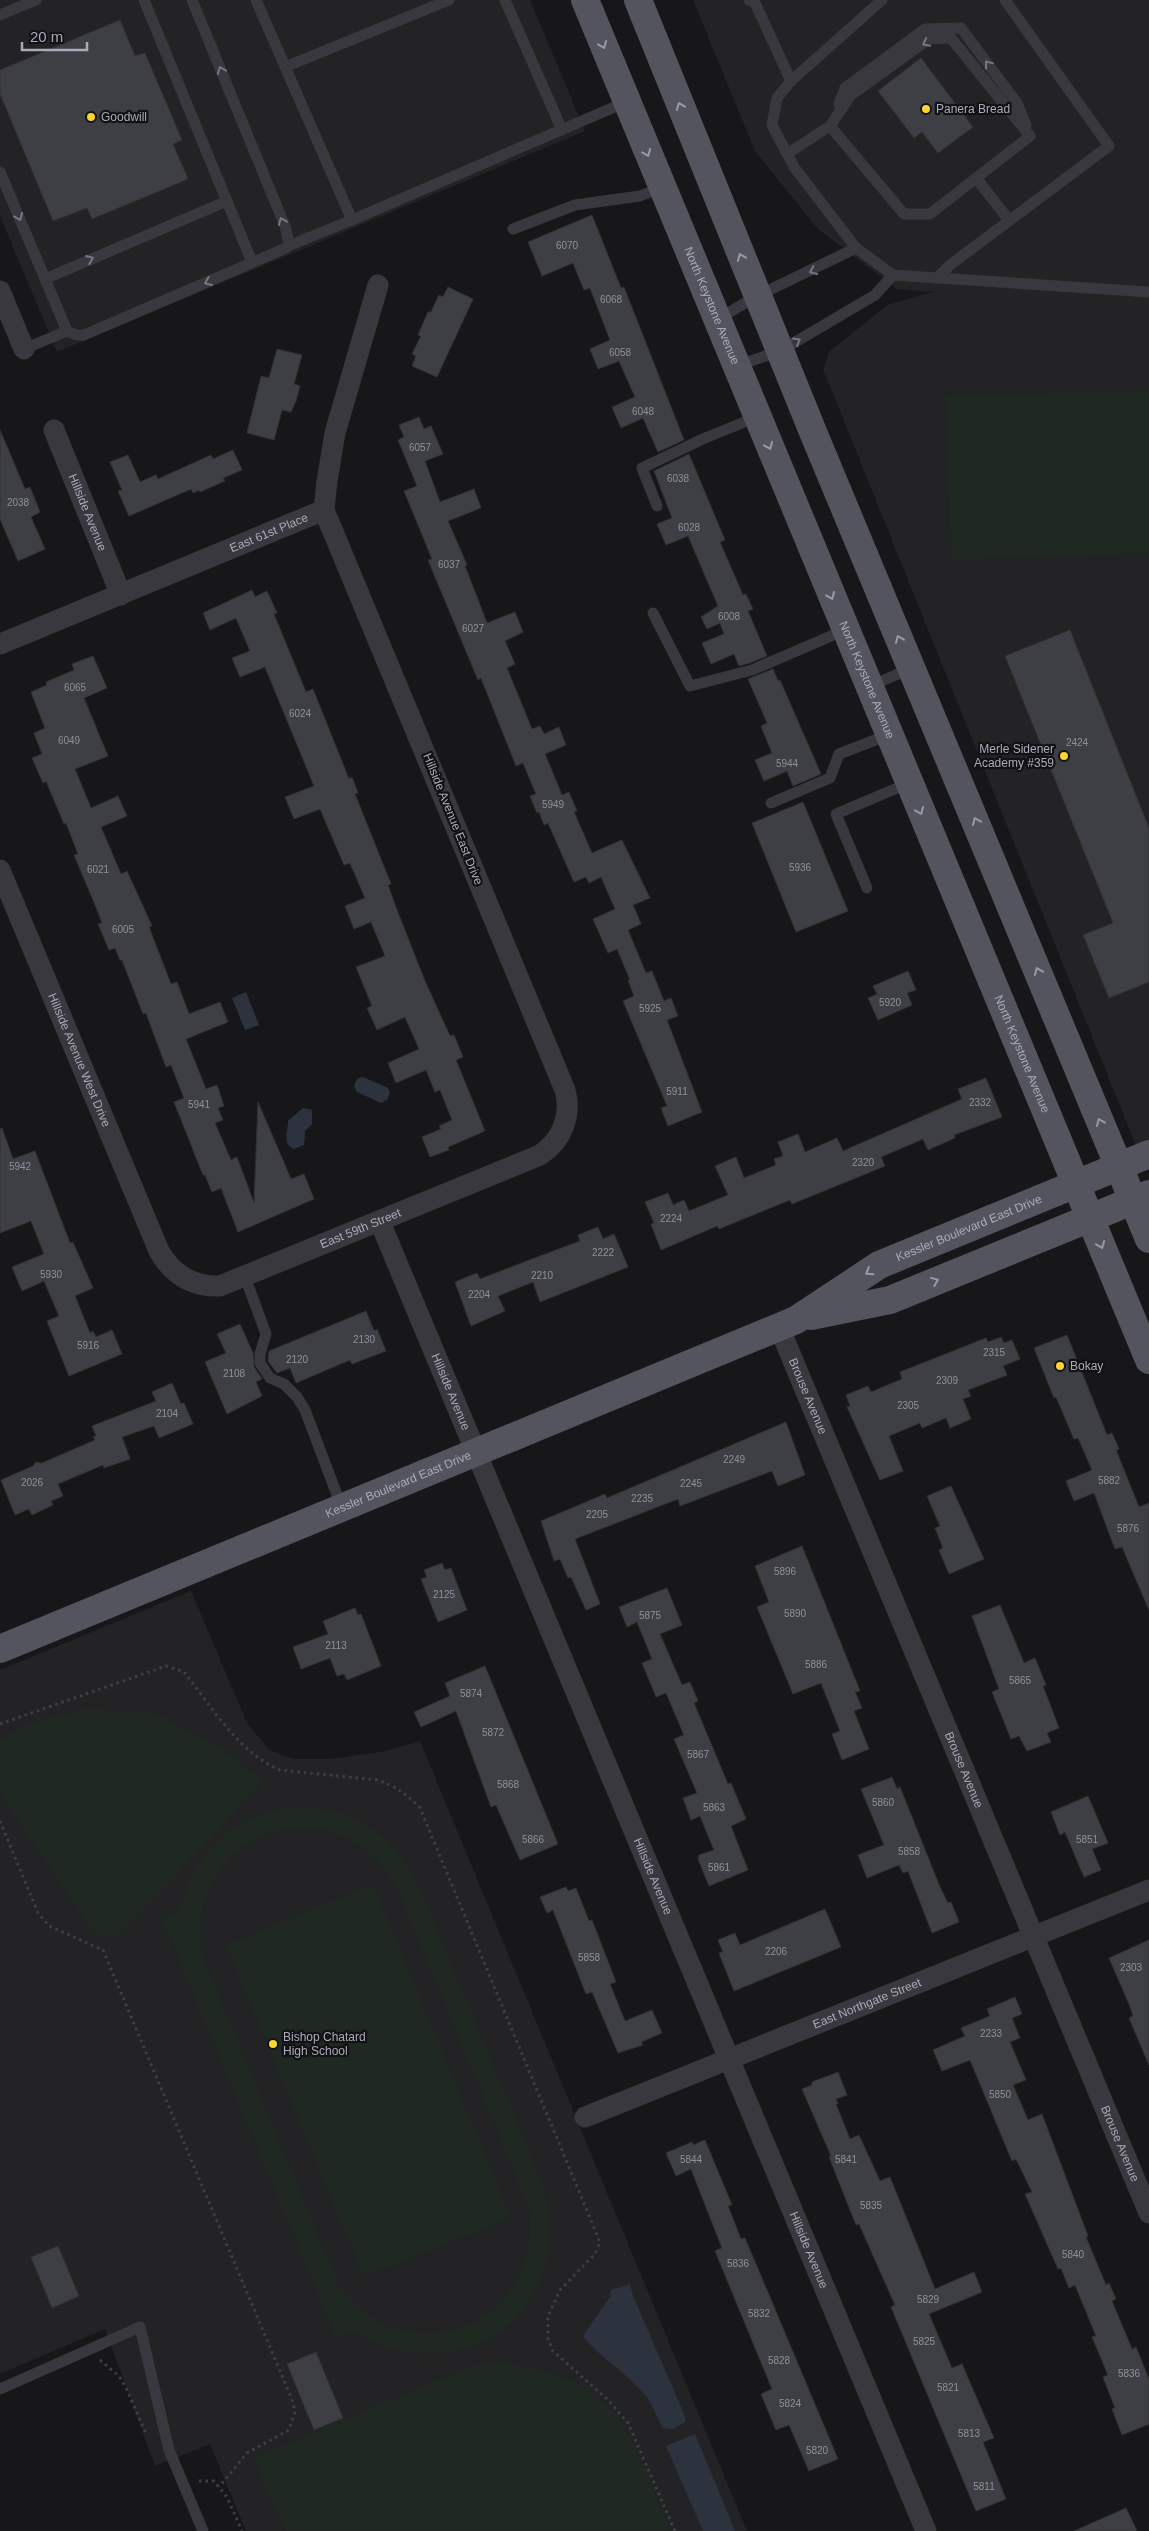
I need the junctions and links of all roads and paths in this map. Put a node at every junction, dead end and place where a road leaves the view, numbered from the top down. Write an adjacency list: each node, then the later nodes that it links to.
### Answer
1 (36, 0): 12 (lane)
2 (144, 0): 22 (lane)
3 (192, 0): 26 (lane, one-way to 3)
4 (449, 0): 13 (lane)
5 (505, 0): 17 (lane)
6 (585, 0): 15 (main road, North Keystone Avenue, one-way to 15)
7 (638, 0): 35 (main road, one-way to 7)
8 (882, 0): 14 (lane)
9 (1005, 0): 24 (lane)
10 (258, 1): 13 (lane)
11 (756, 1): 14 (lane)
12 (0, 15)
13 (286, 67): 23 (lane)
14 (791, 81): 18 (lane)
15 (626, 102): 17 (lane); 21 (main road, North Keystone Avenue, one-way to 21)
16 (830, 126): 18 (lane); 20 (lane); 20 (lane, one-way to 16)
17 (562, 130): 23 (lane)
18 (788, 154): 27 (lane)
19 (0, 172): 31 (lane, one-way to 31)
20 (976, 178): 24 (lane)
21 (662, 187): 25 (lane); 36 (main road, North Keystone Avenue)
22 (227, 201): 28 (lane); 31 (lane, one-way to 22)
23 (352, 220): 26 (lane)
24 (1009, 220): 30 (lane)
25 (513, 229)
26 (288, 246): 28 (lane)
27 (856, 248): 29 (lane); 35 (lane, one-way to 35)
28 (252, 262): 37 (lane, one-way to 37)
29 (893, 275): 30 (lane); 39 (lane, one-way to 29)
30 (937, 278): 34 (lane)
31 (45, 279): 37 (lane)
32 (378, 285): 44 (street, East 61st Place)
33 (0, 291): 38 (street)
34 (1149, 292)
35 (757, 296): 36 (lane); 39 (main road)
36 (717, 320): 40 (main road, North Keystone Avenue)
37 (67, 331): 38 (lane)
38 (24, 349)
39 (780, 351): 40 (lane); 49 (main road, one-way to 39)
40 (736, 366): 41 (main road, North Keystone Avenue)
41 (756, 417): 43 (lane); 47 (main road, North Keystone Avenue, one-way to 47)
42 (54, 430): 45 (street, Hillside Avenue)
43 (657, 506)
44 (324, 510): 45 (street, East 61st Place); 56 (street, Hillside Avenue East Drive)
45 (121, 595): 48 (street, East 61st Place)
46 (653, 613): 47 (lane)
47 (845, 630): 50 (main road, North Keystone Avenue)
48 (0, 644)
49 (912, 668): 50 (lane); 58 (main road, one-way to 49)
50 (868, 686): 51 (main road, North Keystone Avenue)
51 (888, 735): 52 (main road, North Keystone Avenue); 53 (lane)
52 (909, 783): 55 (lane); 59 (main road, North Keystone Avenue, one-way to 59)
53 (771, 803)
54 (0, 870): 64 (street, Hillside Avenue West Drive)
55 (867, 888)
56 (562, 1131): 62 (street, East 59th Street)
57 (1149, 1154): 58 (main road, Kessler Boulevard East Drive)
58 (1118, 1167): 59 (main road, Kessler Boulevard East Drive); 60 (main road)
59 (1075, 1184): 61 (main road, North Keystone Avenue); 66 (main road, Kessler Boulevard East Drive, one-way to 66)
60 (1141, 1197): 61 (main road, Kessler Boulevard East Drive); 63 (main road)
61 (1089, 1217): 66 (main road, Kessler Boulevard East Drive, one-way to 61); 67 (main road, North Keystone Avenue, one-way to 67)
62 (380, 1222): 65 (street, East 59th Street); 68 (street, Hillside Avenue)
63 (1149, 1239)
64 (159, 1251): 65 (street, East 59th Street)
65 (245, 1277): 69 (lane)
66 (788, 1323): 68 (main road, Kessler Boulevard East Drive); 74 (street, Brouse Avenue)
67 (1149, 1360)
68 (477, 1452): 69 (main road, Kessler Boulevard East Drive); 75 (street, Hillside Avenue)
69 (342, 1508): 70 (main road, Kessler Boulevard East Drive)
70 (0, 1649)
71 (0, 1724): 81 (path)
72 (0, 1821): 80 (path)
73 (1149, 1890): 74 (street, East Northgate Street)
74 (1035, 1937): 75 (street, East Northgate Street); 77 (street, Brouse Avenue)
75 (730, 2060): 76 (street, East Northgate Street); 82 (street, Hillside Avenue)
76 (585, 2117)
77 (1149, 2213)
78 (0, 2389): 79 (lane)
79 (202, 2531)
80 (242, 2531)
81 (675, 2531)
82 (926, 2531)

